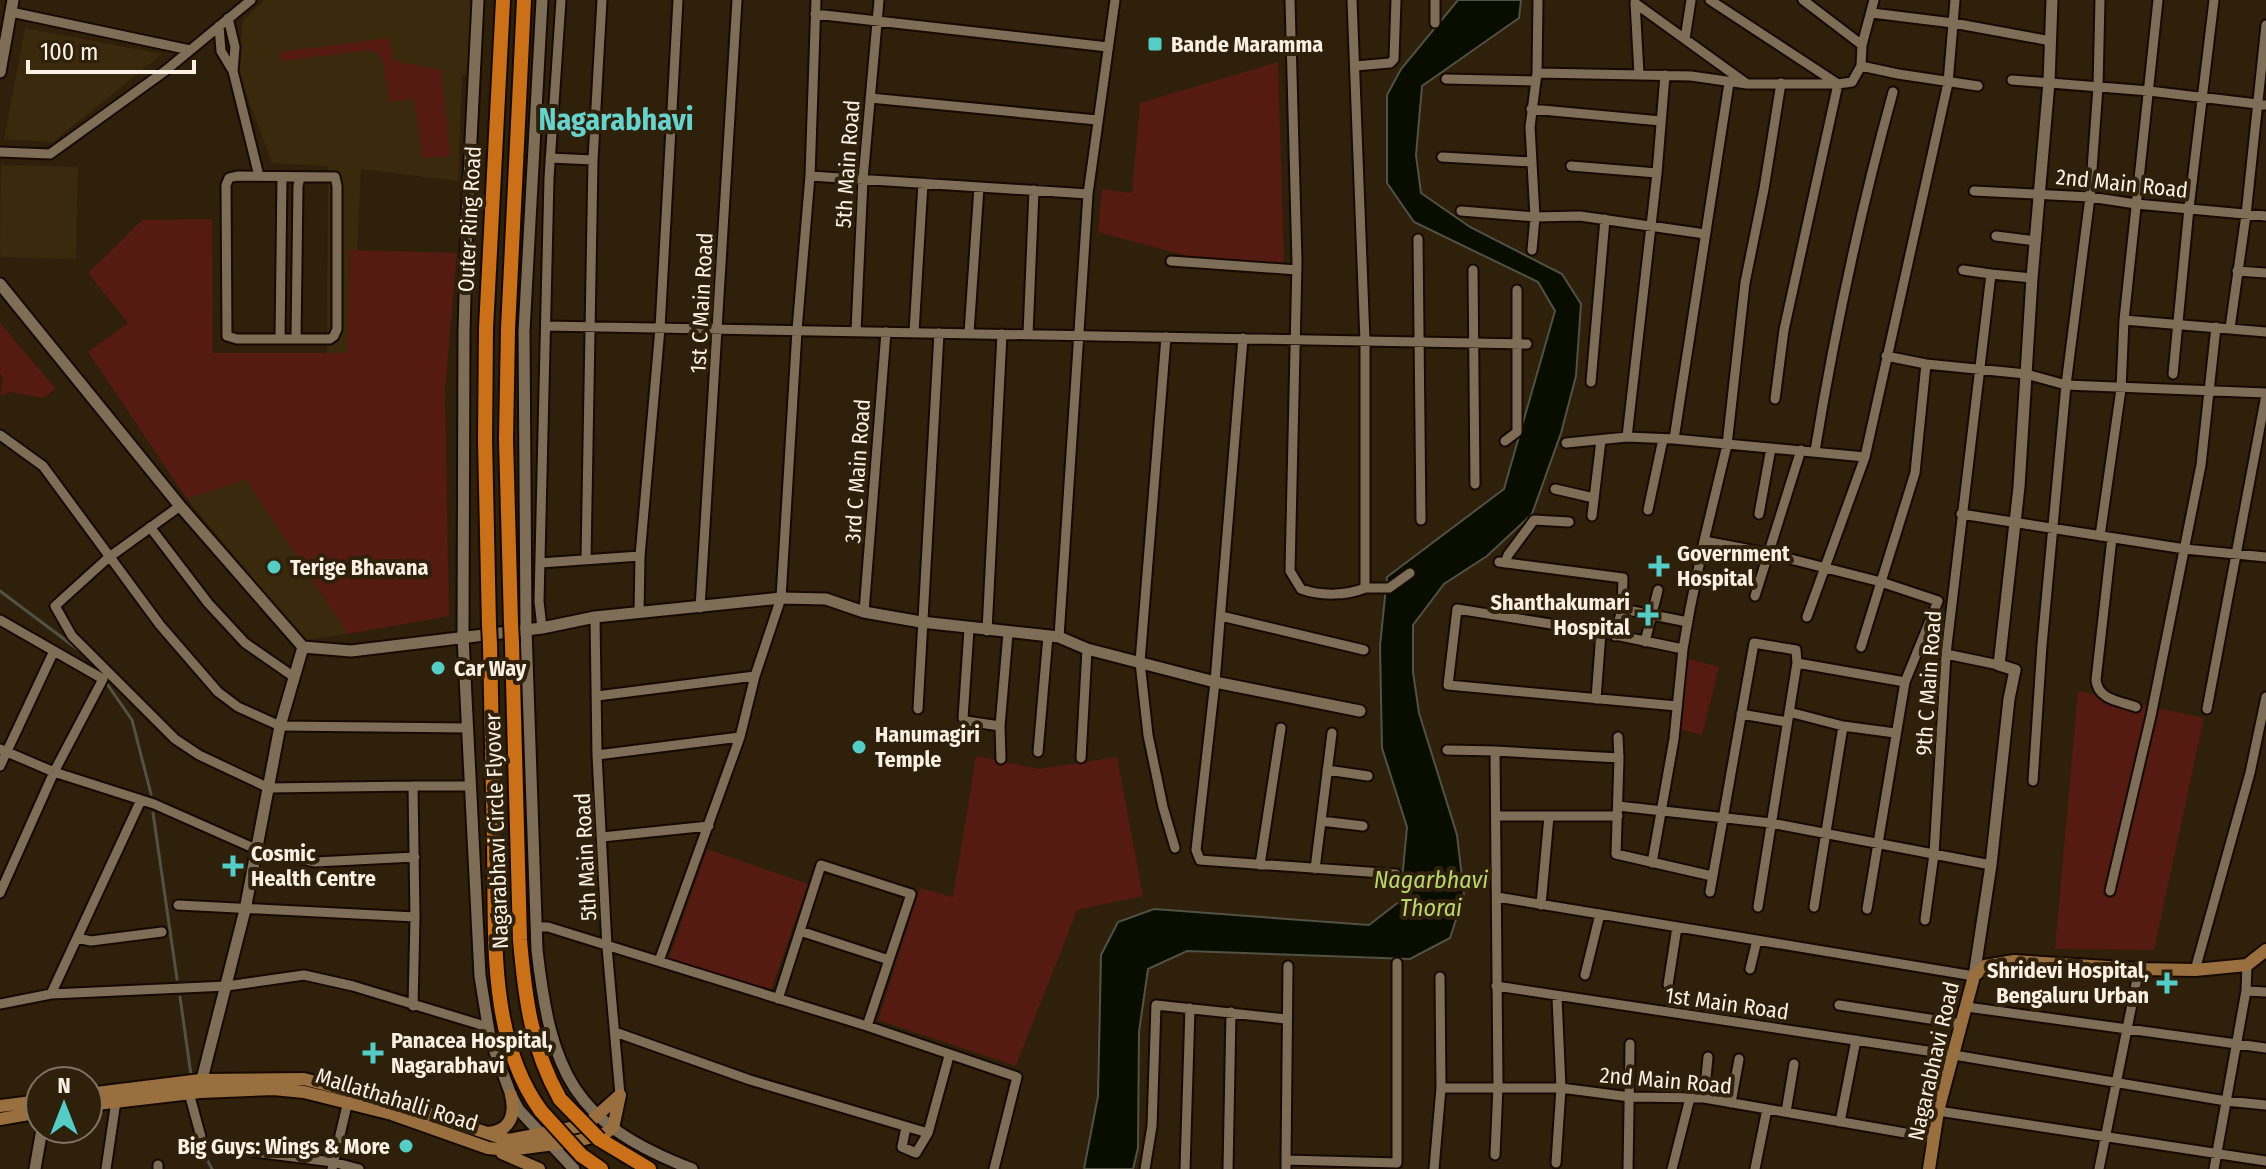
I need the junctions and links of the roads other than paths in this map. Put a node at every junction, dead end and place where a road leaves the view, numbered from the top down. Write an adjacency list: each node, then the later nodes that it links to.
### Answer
1 (251, 0): 32 (street)
2 (478, 0): 212 (street)
3 (503, 0): 152 (highway, Outer Ring Road)
4 (524, 0): 150 (highway, Outer Ring Road)
5 (542, 0): 206 (street)
6 (561, 0): 70 (street)
7 (602, 0): 71 (street)
8 (678, 0): 115 (street)
9 (737, 0): 117 (street, 1st C Main Road)
10 (816, 0): 31 (street)
11 (879, 0): 33 (street, 5th Main Road)
12 (1115, 0): 41 (street)
13 (1290, 0): 101 (street)
14 (1352, 0): 43 (street)
15 (1396, 0): 43 (street)
16 (1435, 0): 34 (street)
17 (1538, 0): 49 (street)
18 (1691, 0): 38 (street)
19 (1710, 0): 57 (street)
20 (1803, 0): 28 (street)
21 (1874, 0): 30 (street)
22 (1955, 0): 35 (street)
23 (2052, 0): 39 (street)
24 (2100, 0): 59 (street)
25 (2158, 0): 60 (street)
26 (2214, 0): 62 (street)
27 (1635, 2): 38 (street); 47 (street)
28 (1814, 4): 40 (street)
29 (12, 6): 42 (street); 46 (street)
30 (1872, 13): 35 (street); 40 (street)
31 (815, 14): 33 (street); 76 (street)
32 (228, 18): 37 (street); 45 (street)
33 (877, 21): 41 (street); 63 (street, 5th Main Road)
34 (1435, 23)
35 (1953, 23): 39 (street); 55 (street)
36 (2266, 25): 64 (street)
37 (219, 26): 42 (street); 45 (street)
38 (1685, 39): 56 (street)
39 (2051, 41): 52 (street)
40 (1862, 45): 44 (street)
41 (1108, 47): 66 (street)
42 (190, 50): 68 (street)
43 (1355, 66): 133 (street)
44 (1861, 66): 55 (street); 57 (street)
45 (233, 71): 75 (street)
46 (0, 72)
47 (1639, 74): 48 (street); 49 (street)
48 (1665, 75): 53 (street); 67 (street)
49 (1537, 77): 50 (street); 65 (street)
50 (1446, 79)
51 (2012, 80): 52 (street)
52 (2049, 82): 59 (street); 84 (street)
53 (1729, 83): 56 (street); 95 (street)
54 (1781, 83): 56 (street); 57 (street); 156 (street)
55 (1948, 83): 58 (street); 137 (street)
56 (1747, 84)
57 (1838, 84): 147 (street)
58 (1978, 86)
59 (2098, 87): 60 (street); 86 (street)
60 (2149, 91): 62 (street); 87 (street)
61 (1893, 92): 159 (street)
62 (2202, 97): 64 (street); 88 (street)
63 (870, 98): 66 (street); 79 (street, 5th Main Road)
64 (2262, 105): 90 (street)
65 (1531, 109): 67 (street); 72 (street)
66 (1097, 120): 85 (street)
67 (1661, 121): 74 (street)
68 (0, 152)
69 (1442, 157): 72 (street)
70 (550, 158): 71 (street); 112 (street)
71 (593, 160): 113 (street)
72 (1531, 162): 92 (street)
73 (1571, 166): 74 (street)
74 (1657, 173): 94 (street)
75 (259, 176): 77 (street); 130 (street)
76 (810, 176): 79 (street); 118 (street)
77 (282, 177): 78 (street); 130 (street)
78 (300, 177): 131 (street); 131 (street)
79 (863, 179): 80 (street); 119 (street, 5th Main Road)
80 (923, 183): 81 (street); 121 (street)
81 (979, 187): 82 (street); 124 (street)
82 (1034, 190): 85 (street); 126 (street)
83 (1974, 191): 84 (street, 2nd Main Road)
84 (2041, 193): 86 (street, 2nd Main Road); 98 (street)
85 (1088, 194): 127 (street)
86 (2090, 197): 87 (street, 2nd Main Road); 143 (street)
87 (2136, 204): 88 (street, 2nd Main Road); 110 (street)
88 (2189, 208): 90 (street, 2nd Main Road); 111 (street)
89 (1461, 211): 92 (street)
90 (2246, 215): 91 (street, 2nd Main Road); 104 (street)
91 (2266, 216)
92 (1535, 217): 93 (street); 99 (street)
93 (1605, 219): 94 (street); 142 (street)
94 (1652, 225): 95 (street); 149 (street)
95 (1705, 234): 151 (street)
96 (1996, 236): 98 (street)
97 (1418, 239): 134 (street)
98 (2036, 241): 107 (street)
99 (1532, 250)
100 (1171, 261): 101 (street)
101 (1297, 270): 132 (street)
102 (1473, 270): 135 (street)
103 (1963, 270): 106 (street)
104 (2237, 271): 105 (street); 116 (street)
105 (2266, 273)
106 (1991, 274): 107 (street); 139 (street, 9th C Main Road)
107 (2032, 278): 140 (street)
108 (0, 284): 164 (street)
109 (1517, 290): 136 (street)
110 (2124, 320): 111 (street); 144 (street)
111 (2178, 324): 114 (street); 141 (street)
112 (546, 326): 113 (street); 184 (street)
113 (589, 326): 115 (street); 183 (street)
114 (2216, 327): 116 (street); 145 (street)
115 (660, 328): 117 (street); 180 (street)
116 (2230, 328): 122 (street)
117 (718, 329): 118 (street); 194 (street, 1st C Main Road)
118 (797, 330): 119 (street); 191 (street)
119 (856, 331): 120 (street)
120 (886, 332): 121 (street); 196 (street, 3rd C Main Road)
121 (914, 332): 123 (street)
122 (2266, 332)
123 (939, 333): 124 (street); 203 (street)
124 (969, 333): 125 (street)
125 (1002, 334): 126 (street); 208 (street)
126 (1028, 334): 127 (street)
127 (1079, 335): 128 (street); 213 (street)
128 (1166, 337): 129 (street); 222 (street)
129 (1243, 338): 132 (street); 199 (street)
130 (280, 339): 131 (street)
131 (296, 339)
132 (1296, 339): 133 (street); 188 (street)
133 (1365, 341): 134 (street); 188 (street)
134 (1419, 342): 135 (street); 169 (street)
135 (1474, 342): 136 (street); 161 (street)
136 (1522, 344): 154 (street)
137 (1886, 356): 138 (street); 160 (street)
138 (1926, 364): 139 (street); 187 (street)
139 (1979, 369): 140 (street); 167 (street, 9th C Main Road)
140 (2026, 374): 143 (street); 171 (street)
141 (2173, 374)
142 (1591, 382)
143 (2066, 385): 144 (street); 173 (street)
144 (2121, 389): 145 (street); 174 (street)
145 (2209, 391): 146 (street); 177 (street)
146 (2266, 394): 179 (street)
147 (1775, 399)
148 (0, 435): 182 (street)
149 (1627, 437): 151 (street); 153 (street)
150 (506, 439): 397 (highway, Nagarabhavi Circle Flyover, bridge)
151 (1669, 439): 156 (street); 165 (street)
152 (485, 440): 396 (highway, Nagarabhavi Circle Flyover, bridge)
153 (1601, 440): 155 (street); 163 (street)
154 (1505, 441)
155 (1566, 443)
156 (1727, 445): 157 (street); 176 (street)
157 (1771, 448): 158 (street); 166 (street)
158 (1801, 450): 159 (street); 178 (street)
159 (1815, 451): 160 (street)
160 (1865, 457): 185 (street)
161 (1475, 484)
162 (1555, 489): 163 (street)
163 (1594, 498): 168 (street)
164 (180, 506): 172 (street); 215 (street)
165 (1648, 510)
166 (1759, 514)
167 (1961, 514): 171 (street); 192 (street, 9th C Main Road)
168 (1592, 516)
169 (1421, 520)
170 (1569, 522): 195 (street)
171 (2015, 523): 173 (street); 224 (street)
172 (150, 527): 182 (street); 226 (street)
173 (2054, 527): 174 (street); 260 (street)
174 (2100, 536): 175 (street)
175 (2112, 538): 177 (street); 233 (street)
176 (1704, 541): 178 (street); 204 (street)
177 (2185, 549): 179 (street); 287 (street)
178 (1766, 553): 185 (street); 190 (street)
179 (2238, 554): 181 (street); 235 (street)
180 (640, 556): 183 (street); 197 (street)
181 (2266, 557)
182 (108, 558): 239 (street); 263 (street)
183 (586, 559): 184 (street)
184 (540, 563): 205 (street)
185 (1824, 569): 187 (street); 201 (street)
186 (1410, 573): 188 (street)
187 (1881, 582): 193 (street); 216 (street)
188 (1365, 588)
189 (1658, 590): 198 (street)
190 (1755, 596)
191 (781, 598): 194 (street); 196 (street); 225 (street)
192 (1952, 599): 193 (street); 221 (street, 9th C Main Road)
193 (1938, 601): 228 (street)
194 (700, 608): 197 (street)
195 (1622, 609): 198 (street); 211 (street)
196 (864, 612): 203 (street)
197 (639, 613): 200 (street)
198 (1652, 614): 204 (street); 214 (street)
199 (1221, 616): 219 (street); 227 (street)
200 (595, 617): 205 (street); 229 (street, 5th Main Road)
201 (1807, 617)
202 (0, 620): 220 (street)
203 (921, 622): 207 (street); 234 (street)
204 (1688, 622): 218 (street)
205 (542, 628): 206 (street)
206 (526, 629): 212 (street); 300 (street)
207 (969, 629): 208 (street); 240 (street)
208 (987, 631): 210 (street)
209 (1601, 632): 211 (street); 231 (street); 231 (street)
210 (1008, 633): 213 (street); 240 (street)
211 (1615, 636): 214 (street)
212 (463, 637): 215 (street); 242 (street)
213 (1054, 637): 217 (street); 251 (street)
214 (1645, 642): 218 (street)
215 (303, 647): 226 (street)
216 (1861, 647)
217 (1087, 649): 222 (street); 253 (street)
218 (1683, 649): 232 (street)
219 (1364, 650)
220 (53, 653): 249 (street); 258 (street)
221 (1946, 654): 224 (street); 279 (street, 9th C Main Road)
222 (1140, 662): 227 (street); 277 (street)
223 (1797, 663): 228 (street); 237 (street); 238 (street)
224 (1999, 665): 283 (street)
225 (755, 676): 229 (street); 246 (street)
226 (294, 677): 239 (street)
227 (1215, 682): 236 (street); 282 (street)
228 (1905, 682): 245 (street)
229 (597, 696): 252 (street, 5th Main Road)
230 (2266, 697): 315 (street)
231 (1596, 699): 232 (street)
232 (1677, 706): 266 (street)
233 (2136, 707)
234 (918, 709)
235 (2207, 709)
236 (1360, 711)
237 (1741, 714): 238 (street); 269 (street)
238 (1788, 717): 241 (street); 271 (street)
239 (280, 726): 242 (street); 263 (street)
240 (1000, 726): 255 (street)
241 (1843, 726): 245 (street); 274 (street)
242 (468, 728): 262 (street)
243 (1281, 728): 282 (street)
244 (1332, 733): 257 (street)
245 (1895, 733): 276 (street)
246 (740, 737): 252 (street); 272 (street)
247 (1618, 737): 254 (street)
248 (1447, 750): 250 (street)
249 (4, 751): 256 (street); 258 (street)
250 (1495, 751): 254 (street); 267 (street)
251 (1038, 752)
252 (597, 755): 275 (street, 5th Main Road)
253 (1081, 758)
254 (1619, 758): 265 (street)
255 (1001, 759)
256 (0, 766)
257 (1327, 770): 259 (street); 270 (street)
258 (54, 772): 264 (street); 289 (street)
259 (1368, 776)
260 (2033, 781)
261 (413, 786): 262 (street); 263 (street); 280 (street)
262 (470, 786): 336 (street)
263 (269, 788): 278 (street)
264 (141, 800): 278 (street); 304 (street)
265 (1618, 811): 266 (street); 268 (street); 281 (street)
266 (1662, 811): 269 (street); 281 (street)
267 (1496, 816): 268 (street); 290 (street)
268 (1549, 816): 292 (street)
269 (1723, 817): 271 (street); 286 (street)
270 (1321, 821): 273 (street); 284 (street)
271 (1771, 823): 274 (street); 293 (street)
272 (709, 826): 275 (street); 309 (street)
273 (1363, 826)
274 (1827, 834): 276 (street); 294 (street)
275 (602, 837): 306 (street, 5th Main Road)
276 (1876, 841): 279 (street); 295 (street)
277 (1175, 848)
278 (258, 850): 280 (street); 296 (street)
279 (1934, 854): 283 (street); 299 (street, 9th C Main Road)
280 (415, 857): 298 (street)
281 (1652, 863): 286 (street)
282 (1260, 865): 284 (street)
283 (1991, 865): 317 (street)
284 (1315, 869): 285 (street)
285 (1396, 874)
286 (1712, 876): 288 (street)
287 (2110, 891)
288 (1710, 892)
289 (0, 893)
290 (1497, 897): 292 (street); 321 (street)
291 (178, 905): 296 (street)
292 (1541, 905): 297 (street)
293 (1758, 907)
294 (1814, 907)
295 (1867, 909)
296 (245, 910): 298 (street); 320 (street)
297 (1600, 914): 301 (street); 316 (street)
298 (415, 917): 329 (street)
299 (1925, 920)
300 (537, 927): 306 (street); 371 (street)
301 (1677, 927): 305 (street); 319 (street)
302 (800, 931): 308 (street); 308 (street); 326 (street)
303 (162, 932): 304 (street)
304 (77, 938): 324 (street)
305 (1757, 940): 313 (street); 317 (street)
306 (607, 947): 309 (street); 338 (street, 5th Main Road)
307 (2266, 950): 311 (main road)
308 (889, 960): 335 (street)
309 (659, 961): 326 (street)
310 (1397, 963): 389 (street)
311 (2247, 965): 315 (main road, Nagarabhavi Road); 322 (street)
312 (1288, 966): 333 (street)
313 (1750, 969)
314 (2139, 969): 315 (main road, Nagarabhavi Road); 317 (main road, Nagarabhavi Road); 337 (street)
315 (2195, 970)
316 (1585, 975)
317 (1974, 976): 330 (main road, Nagarabhavi Road)
318 (1440, 977): 351 (street)
319 (1668, 985)
320 (227, 986): 324 (street); 329 (street); 350 (street)
321 (1496, 986): 325 (street, 1st Main Road); 349 (street)
322 (2246, 991): 323 (street); 341 (street)
323 (2266, 992)
324 (51, 994): 327 (street)
325 (1557, 997): 339 (street, 1st Main Road); 352 (street)
326 (778, 999): 335 (street)
327 (0, 1004)
328 (1839, 1005): 334 (street)
329 (413, 1006): 336 (street)
330 (1967, 1007): 334 (main road, Nagarabhavi Road); 337 (street)
331 (1190, 1008): 332 (street); 400 (street); 401 (street)
332 (1231, 1012): 333 (street); 402 (street)
333 (1286, 1019): 389 (street)
334 (1962, 1024): 343 (main road, Nagarabhavi Road)
335 (867, 1026): 344 (street)
336 (488, 1027): 354 (street)
337 (2128, 1030): 341 (street); 348 (street)
338 (615, 1032): 355 (street, 5th Main Road); 374 (street)
339 (1856, 1040): 343 (street, 1st Main Road); 373 (street)
340 (1630, 1044): 356 (street)
341 (2236, 1045): 342 (street); 361 (street)
342 (2266, 1048)
343 (1954, 1055): 348 (street, 1st Main Road); 368 (main road, Nagarabhavi Road)
344 (949, 1056): 377 (street); 399 (street)
345 (1708, 1057): 358 (street)
346 (1739, 1059): 364 (street)
347 (1794, 1064): 369 (street)
348 (2118, 1082): 361 (street, 1st Main Road); 379 (street)
349 (1498, 1086): 351 (street, 2nd Main Road); 352 (street, 2nd Main Road); 386 (street)
350 (197, 1088): 353 (main road, Mallathahalli Road); 359 (main road, Mallathahalli Road); 360 (main road, Mallathahalli Road); 376 (main road, Mallathahalli Road); 378 (street)
351 (1441, 1088): 403 (street)
352 (1561, 1088): 356 (street, 2nd Main Road); 388 (street)
353 (104, 1093)
354 (511, 1095): 376 (main road); 381 (street)
355 (620, 1095): 371 (main road, Mallathahalli Road); 375 (main road)
356 (1630, 1097): 357 (street, 2nd Main Road); 404 (street)
357 (1690, 1098): 358 (street, 2nd Main Road); 405 (street)
358 (1704, 1098): 364 (street, 2nd Main Road)
359 (116, 1101): 363 (main road, Mallathahalli Road); 392 (street)
360 (348, 1101): 383 (main road, Mallathahalli Road); 390 (street)
361 (2226, 1101): 365 (street, 1st Main Road); 385 (street)
362 (24, 1103): 366 (main road)
363 (104, 1103)
364 (1731, 1103): 367 (street, 2nd Main Road)
365 (2266, 1105)
366 (0, 1106)
367 (1767, 1109): 369 (street, 2nd Main Road); 406 (street)
368 (1938, 1111): 379 (street); 380 (main road, Nagarabhavi Road)
369 (1786, 1112): 373 (street, 2nd Main Road)
370 (24, 1115): 372 (main road)
371 (598, 1115): 375 (street); 381 (main road, Mallathahalli Road)
372 (0, 1119)
373 (1840, 1122): 380 (street, 2nd Main Road)
374 (906, 1127): 377 (street); 377 (street)
375 (613, 1128): 381 (main road); 398 (street)
376 (480, 1132): 381 (main road, Mallathahalli Road)
377 (928, 1133)
378 (201, 1137)
379 (2106, 1137): 385 (street); 408 (street)
380 (1934, 1138): 407 (main road, Nagarabhavi Road)
381 (545, 1140): 383 (main road, Mallathahalli Road); 395 (street)
382 (39, 1145): 391 (street)
383 (488, 1148): 394 (main road)
384 (231, 1149): 390 (street)
385 (2217, 1154): 387 (street); 409 (street)
386 (1495, 1155)
387 (2266, 1161)
388 (1556, 1163)
389 (1286, 1164)
390 (332, 1165): 393 (street)
391 (35, 1169)
392 (106, 1169)
393 (359, 1169)
394 (538, 1169)
395 (574, 1169)
396 (601, 1169)
397 (649, 1169)
398 (692, 1169)
399 (994, 1169)
400 (1145, 1169)
401 (1185, 1169)
402 (1228, 1169)
403 (1434, 1169)
404 (1628, 1169)
405 (1672, 1169)
406 (1755, 1169)
407 (1929, 1169)
408 (2099, 1169)
409 (2214, 1169)

